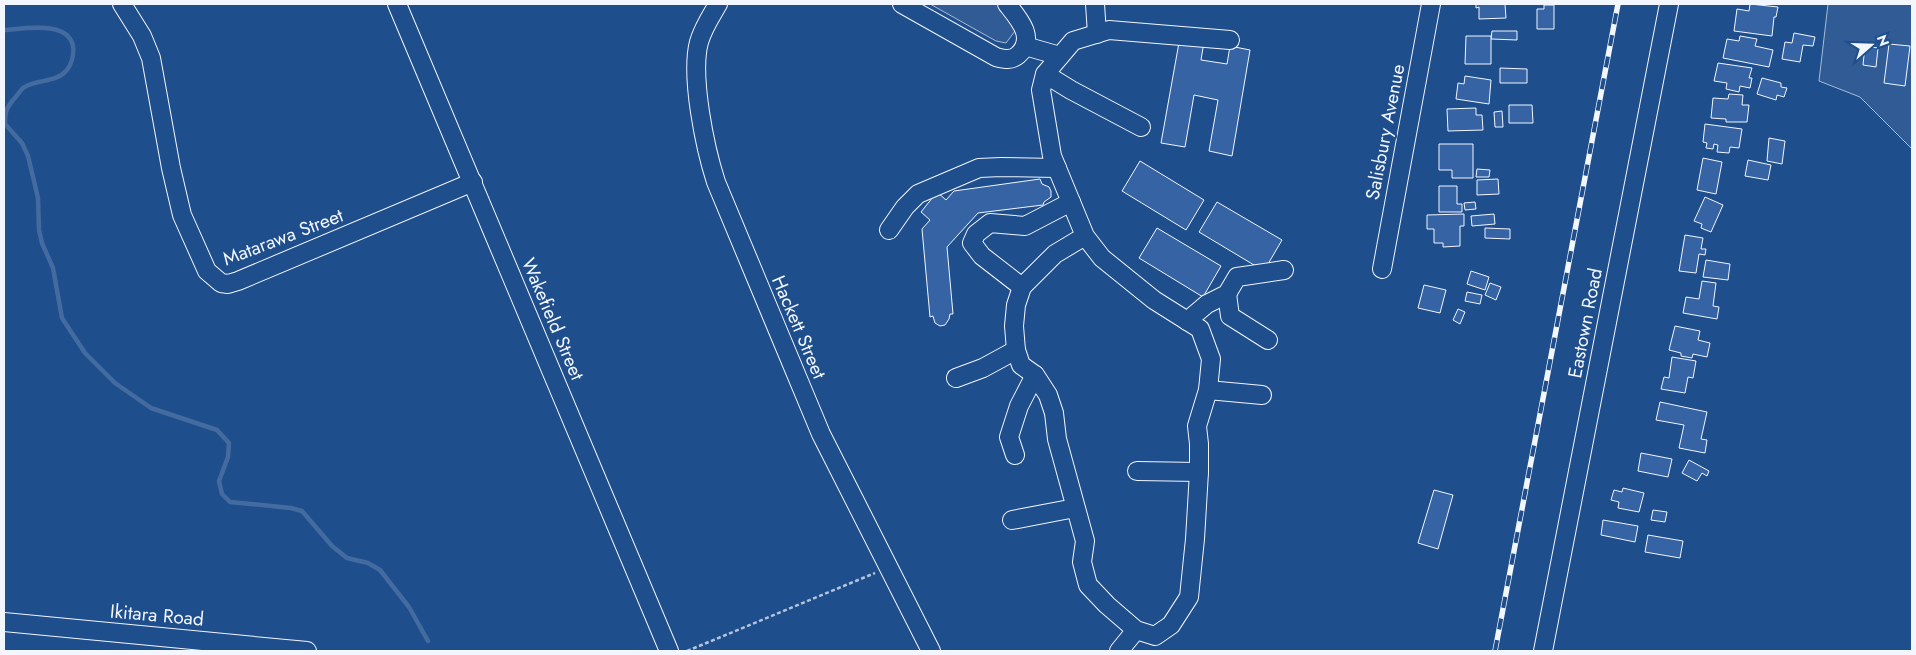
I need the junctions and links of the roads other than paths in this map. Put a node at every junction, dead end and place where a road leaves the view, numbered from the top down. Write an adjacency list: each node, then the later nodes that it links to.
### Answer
1 (122, 4): 16 (street, Matarawa Street)
2 (397, 4): 16 (street, Wakefield Street)
3 (718, 4): 41 (street, Hackett Street)
4 (902, 4): 11 (street)
5 (1007, 4): 11 (street)
6 (1095, 4): 9 (street)
7 (1431, 4): 20 (street, Salisbury Avenue)
8 (1669, 4): 43 (street, Eastown Road)
9 (1097, 34): 10 (street); 12 (street)
10 (1230, 40)
11 (1025, 46): 12 (street)
12 (1060, 56): 13 (street)
13 (1045, 74): 14 (street); 15 (street)
14 (1142, 127)
15 (1057, 168): 17 (street); 18 (street)
16 (472, 182): 40 (street, Wakefield Street)
17 (1071, 202): 19 (street); 22 (street)
18 (889, 230)
19 (1085, 236): 22 (street); 24 (street)
20 (1382, 269)
21 (1284, 270): 23 (street)
22 (1022, 287): 26 (street)
23 (1227, 294): 24 (street); 25 (street)
24 (1187, 321): 29 (street)
25 (1268, 340)
26 (1016, 350): 27 (street); 28 (street)
27 (1035, 375): 31 (street); 34 (street)
28 (956, 378)
29 (1208, 390): 30 (street); 33 (street)
30 (1262, 395)
31 (1015, 455)
32 (1137, 471): 33 (street)
33 (1199, 472): 38 (street)
34 (1075, 508): 35 (street); 37 (street)
35 (1012, 520)
36 (4, 622): 39 (street, Ikitara Road)
37 (1136, 630): 38 (street); 42 (street)
38 (1155, 644)
39 (307, 651)
40 (669, 651)
41 (931, 651)
42 (1119, 651)
43 (1543, 651)

